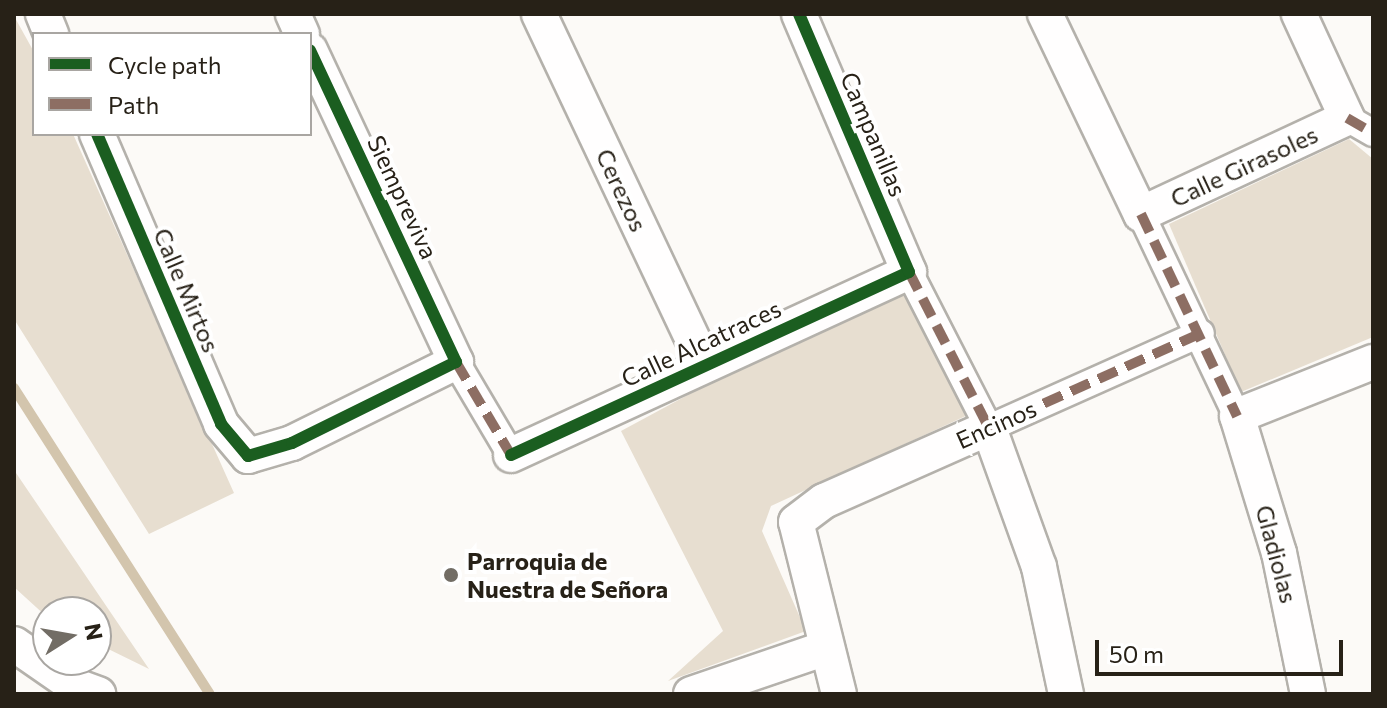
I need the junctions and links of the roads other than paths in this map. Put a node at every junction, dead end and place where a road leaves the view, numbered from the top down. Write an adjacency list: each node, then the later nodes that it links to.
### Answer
1 (539, 14): 13 (street, Cerezos)
2 (799, 14): 9 (street, Campanillas)
3 (1045, 14): 8 (street)
4 (1299, 14): 6 (street)
5 (312, 55): 11 (street, Siempreviva)
6 (1360, 125): 8 (street, Calle Girasoles)
7 (98, 136): 11 (street, Calle Mirtos)
8 (1141, 214): 10 (street)
9 (909, 272): 13 (street, Calle Alcatraces); 15 (street, Campanillas)
10 (1201, 333): 14 (street); 15 (street, Encinos)
11 (456, 362): 16 (street)
12 (1373, 362): 14 (street)
13 (705, 365): 16 (street, Calle Alcatraces)
14 (1237, 416): 23 (street, Gladiolas)
15 (989, 428): 18 (street, Encinos); 22 (street, Campanillas)
16 (511, 455)
17 (14, 644): 19 (street)
18 (826, 648): 20 (street); 21 (street)
19 (98, 694)
20 (691, 694)
21 (839, 694)
22 (1066, 694)
23 (1308, 694)

